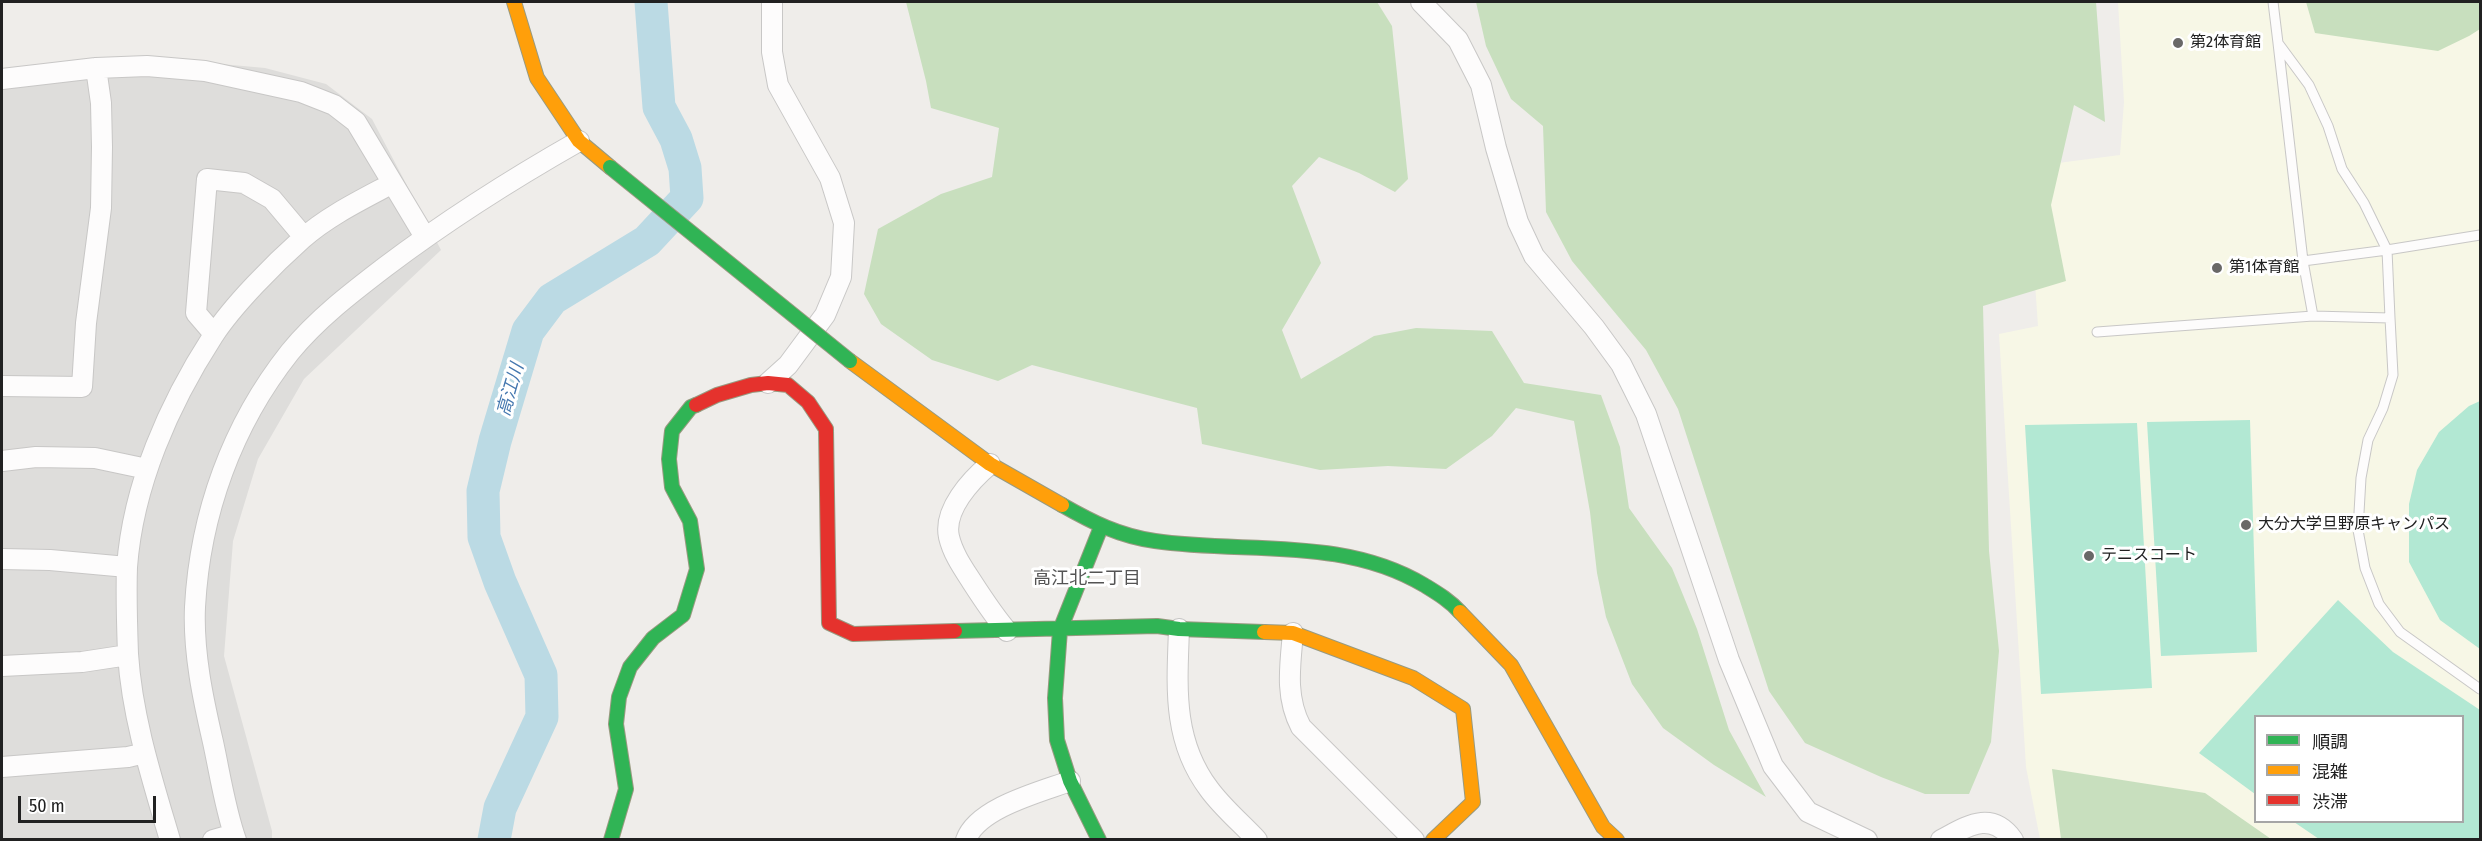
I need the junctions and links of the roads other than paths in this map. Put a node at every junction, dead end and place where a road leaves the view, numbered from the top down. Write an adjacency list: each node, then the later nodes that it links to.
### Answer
1 (514, 2): 8 (street)
2 (772, 2): 19 (street)
3 (1421, 2): 47 (street)
4 (2273, 2): 5 (lane)
5 (2278, 43): 13 (lane); 14 (lane)
6 (96, 68): 7 (street); 9 (street); 20 (street)
7 (2, 79)
8 (579, 141): 12 (street); 22 (street, bridge)
9 (391, 183): 11 (street); 12 (street)
10 (2481, 235): 13 (lane)
11 (304, 237): 18 (street); 18 (street)
12 (425, 237): 37 (street)
13 (2387, 250): 14 (lane); 16 (lane)
14 (2303, 261): 15 (lane)
15 (2313, 316): 16 (lane); 17 (lane)
16 (2390, 318): 33 (lane)
17 (2097, 332)
18 (214, 334): 23 (street)
19 (768, 383): 29 (street); 40 (street)
20 (2, 386)
21 (2, 461): 23 (street)
22 (990, 464): 24 (street); 29 (street)
23 (147, 469): 26 (street)
24 (1101, 527): 28 (street); 46 (street)
25 (2, 559): 26 (street)
26 (128, 567): 31 (street)
27 (1179, 629): 28 (street); 30 (street); 43 (street)
28 (1060, 630): 29 (street); 36 (street)
29 (1007, 631)
30 (1293, 633): 44 (street); 45 (street)
31 (128, 655): 32 (street); 34 (street)
32 (2, 666)
33 (2481, 689)
34 (145, 753): 35 (street); 38 (street)
35 (2, 766)
36 (1070, 781): 41 (street); 42 (street)
37 (235, 837): 39 (street)
38 (170, 840)
39 (213, 840)
40 (611, 840)
41 (966, 840)
42 (1099, 840)
43 (1257, 840)
44 (1414, 840)
45 (1433, 840)
46 (1617, 840)
47 (1867, 840)
48 (1941, 840): 49 (street)
49 (2013, 840)

